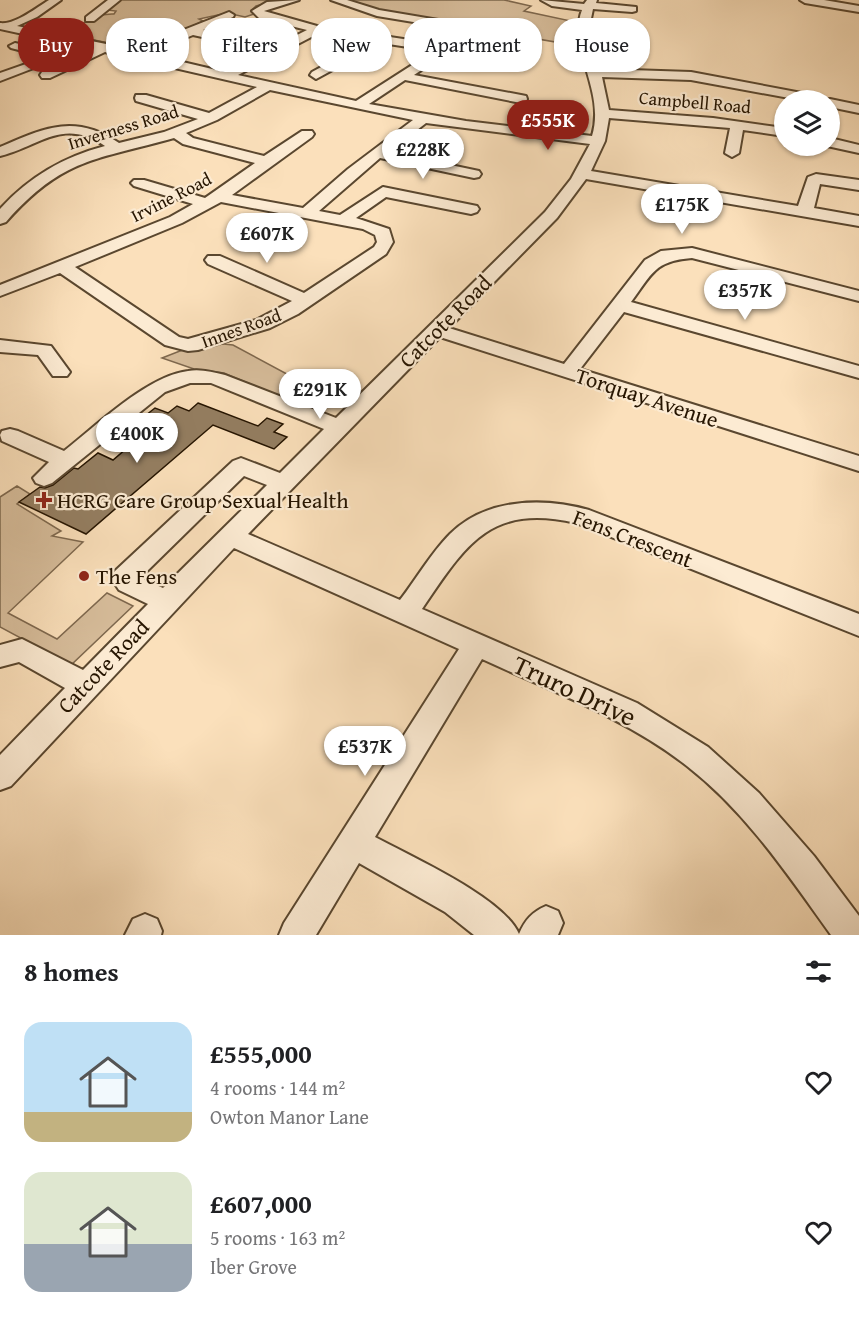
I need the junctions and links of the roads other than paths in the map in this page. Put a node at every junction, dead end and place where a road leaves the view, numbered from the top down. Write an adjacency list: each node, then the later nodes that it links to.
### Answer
1 (56, 0): 13 (street)
2 (115, 0): 10 (street)
3 (294, 0): 14 (street)
4 (336, 0): 12 (street)
5 (546, 0): 7 (street)
6 (805, 0): 9 (street)
7 (589, 4): 8 (street); 28 (street, Catcote Road)
8 (632, 9)
9 (852, 11)
10 (111, 13)
11 (229, 15): 16 (street)
12 (406, 18)
13 (3, 26): 15 (street)
14 (311, 27)
15 (18, 29)
16 (190, 31): 17 (street)
17 (201, 33)
18 (18, 45): 20 (street)
19 (94, 45): 21 (street)
20 (15, 46): 22 (street); 32 (street)
21 (106, 47): 23 (street)
22 (1, 51)
23 (94, 52)
24 (189, 67): 30 (street)
25 (233, 72): 30 (street)
26 (321, 72): 29 (street)
27 (408, 72): 31 (street)
28 (595, 73): 34 (street); 40 (street, Catcote Road)
29 (316, 75)
30 (225, 76): 33 (street)
31 (402, 76): 35 (street); 37 (street)
32 (0, 77)
33 (267, 87): 37 (street); 41 (street, Inverness Road)
34 (774, 92)
35 (518, 96)
36 (141, 98): 41 (street)
37 (358, 105): 42 (street)
38 (840, 107): 39 (street)
39 (859, 109)
40 (603, 114): 43 (street, Campbell Road); 49 (street, Catcote Road)
41 (210, 118): 46 (street, Inverness Road)
42 (424, 118): 48 (street); 55 (street)
43 (737, 124): 45 (street, Campbell Road); 54 (street)
44 (577, 125): 48 (street)
45 (774, 130)
46 (176, 133): 51 (street, Inverness Road); 56 (street, Irvine Road)
47 (308, 134): 56 (street)
48 (534, 134): 49 (street)
49 (598, 141): 58 (street, Catcote Road)
50 (840, 144): 52 (street)
51 (116, 147): 53 (street); 65 (street, Inverness Road)
52 (859, 149)
53 (0, 152)
54 (733, 153)
55 (379, 154): 57 (street); 64 (street)
56 (266, 161): 61 (street, Irvine Road)
57 (474, 174)
58 (583, 174): 63 (street); 74 (street, Catcote Road)
59 (140, 182): 61 (street, Innes Road)
60 (859, 185): 63 (street)
61 (212, 200): 64 (street, Innes Road); 69 (street, Irvine Road)
62 (471, 209): 66 (street)
63 (805, 211): 67 (street)
64 (307, 213): 66 (street, Innes Road)
65 (0, 219)
66 (343, 220): 72 (street, Innes Road)
67 (859, 221)
68 (214, 260): 72 (street)
69 (63, 267): 70 (street, Irvine Road); 72 (street, Innes Road)
70 (0, 291)
71 (859, 296): 73 (street)
72 (305, 300)
73 (621, 305): 77 (street); 78 (street)
74 (436, 330): 77 (street, Torquay Avenue); 79 (street, Catcote Road)
75 (0, 346): 76 (street)
76 (60, 372)
77 (568, 372): 82 (street, Torquay Avenue)
78 (859, 372)
79 (341, 428): 81 (street); 84 (street, Catcote Road)
80 (10, 436): 81 (street)
81 (66, 460): 83 (street)
82 (859, 464)
83 (44, 478)
84 (275, 479): 85 (street, Catcote Road); 86 (street)
85 (231, 536): 86 (street, Catcote Road); 87 (street, Truro Drive)
86 (166, 601): 91 (street, Catcote Road)
87 (405, 613): 88 (street, Fens Crescent); 89 (street, Truro Drive)
88 (859, 625)
89 (476, 645): 93 (street); 96 (street, Truro Drive)
90 (0, 656): 91 (street)
91 (84, 685): 92 (street, Catcote Road)
92 (0, 776)
93 (353, 842): 94 (street); 95 (street)
94 (296, 935)
95 (502, 935)
96 (852, 935)

